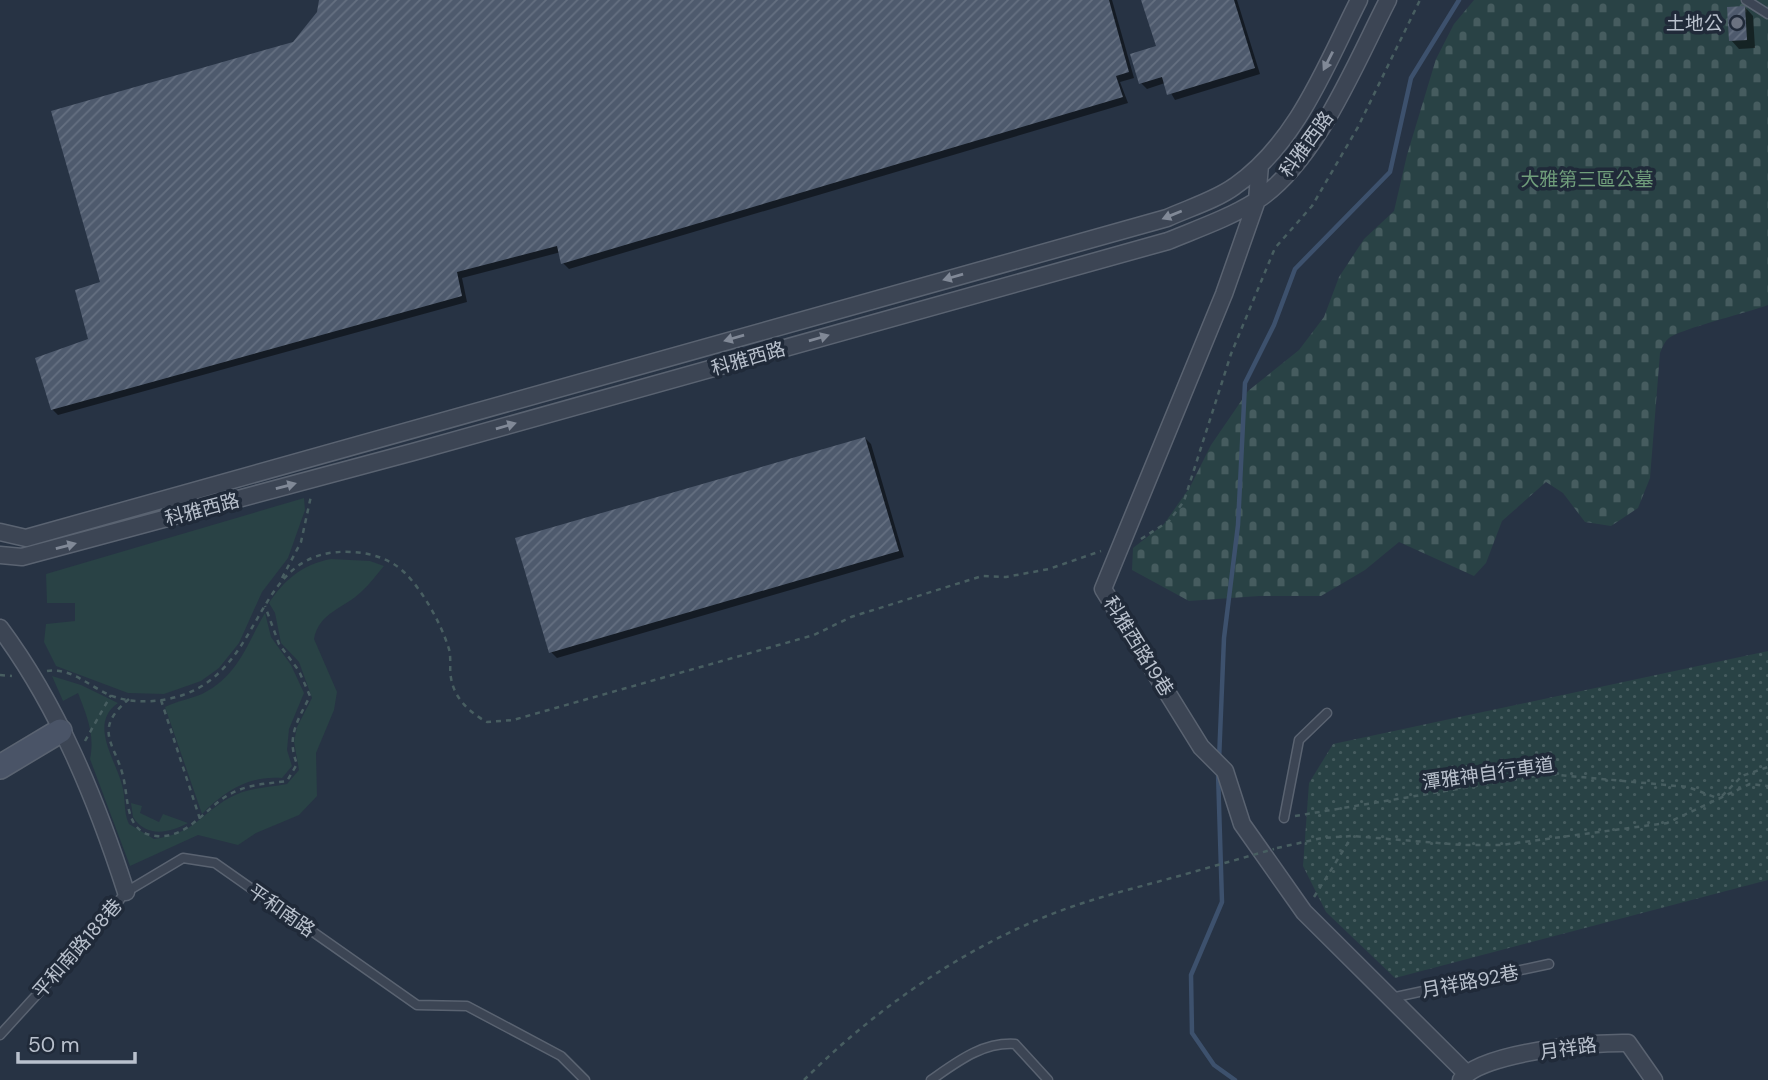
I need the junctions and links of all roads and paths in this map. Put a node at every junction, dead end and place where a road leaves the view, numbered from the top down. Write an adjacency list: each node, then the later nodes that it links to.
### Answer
1 (1359, 0): 6 (street, 科雅西路, one-way to 6)
2 (1388, 0): 7 (street, 科雅西路)
3 (1420, 0): 10 (path)
4 (1746, 0): 5 (lane)
5 (1768, 14)
6 (1260, 165): 7 (street, 科雅西路19巷); 9 (street, 科雅西路, one-way to 9)
7 (1257, 200): 8 (street, 科雅西路, one-way to 7); 10 (street, 科雅西路19巷)
8 (310, 480): 11 (street, 科雅西路, one-way to 8); 12 (path)
9 (0, 532)
10 (1120, 547): 12 (path); 31 (street, 科雅西路19巷)
11 (0, 555)
12 (279, 582): 13 (path)
13 (265, 606): 19 (path); 28 (path)
14 (0, 628): 15 (street)
15 (32, 673): 16 (path); 17 (path); 21 (street)
16 (0, 675)
17 (111, 695): 18 (path); 22 (path)
18 (129, 699): 19 (path); 28 (path)
19 (161, 700): 28 (path)
20 (1327, 713): 27 (lane)
21 (60, 731): 23 (street); 30 (street)
22 (85, 742)
23 (0, 767)
24 (1768, 767): 26 (path)
25 (1768, 786): 26 (path)
26 (1720, 799): 27 (path, 潭雅神自行車道); 29 (path)
27 (1284, 818)
28 (200, 819)
29 (1352, 836): 31 (path); 37 (path, bridge)
30 (126, 892): 34 (lane, 平和南路188巷); 36 (lane, 平和南路)
31 (1304, 912): 33 (street, 科雅西路19巷)
32 (1549, 964): 33 (lane, 月祥路92巷)
33 (1391, 998): 35 (street, 月祥路)
34 (0, 1035)
35 (1463, 1076): 40 (street, 月祥路)
36 (585, 1080)
37 (804, 1080)
38 (931, 1080): 39 (lane)
39 (1048, 1080)
40 (1654, 1080)

